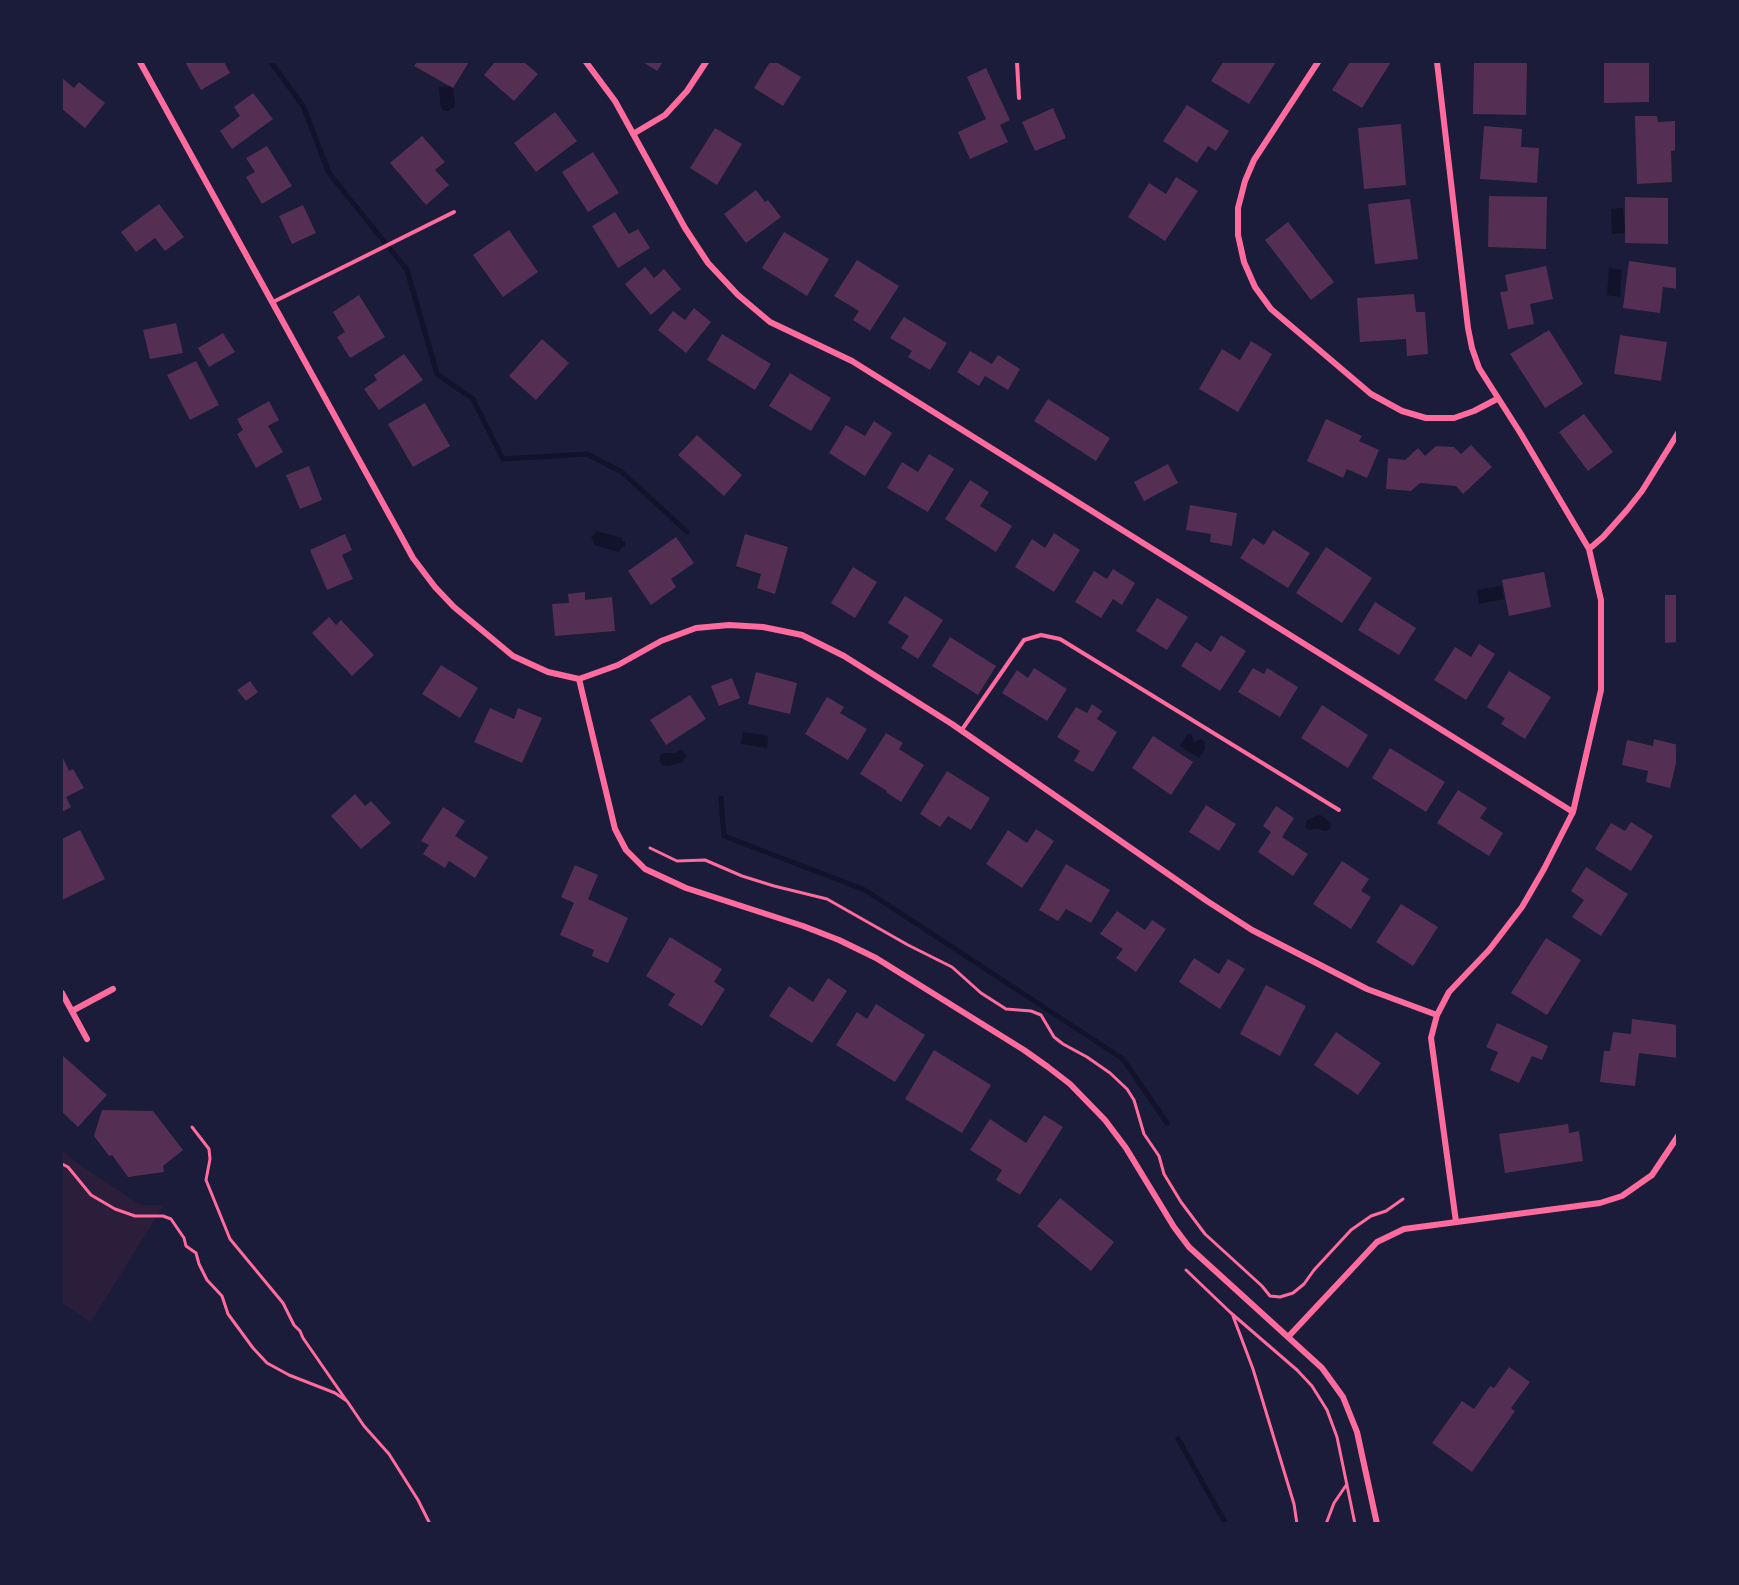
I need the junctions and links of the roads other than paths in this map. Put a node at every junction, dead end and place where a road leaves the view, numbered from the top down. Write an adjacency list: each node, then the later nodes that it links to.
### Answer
1 (140, 62): 10 (street)
2 (586, 62): 8 (street)
3 (706, 62): 8 (street)
4 (1017, 62): 7 (lane)
5 (1318, 62): 11 (street)
6 (1437, 62): 11 (street)
7 (1019, 98)
8 (633, 134): 17 (street)
9 (454, 212): 10 (lane)
10 (273, 302): 14 (street)
11 (1497, 399): 13 (street)
12 (1677, 433): 13 (street)
13 (1589, 549): 17 (street)
14 (579, 679): 15 (street); 25 (street)
15 (962, 730): 16 (lane); 21 (street)
16 (1339, 810)
17 (1573, 812): 21 (street)
18 (113, 989): 20 (street)
19 (62, 993): 20 (street)
20 (72, 1011): 22 (street)
21 (1437, 1015): 24 (street)
22 (87, 1039)
23 (1677, 1136): 24 (street)
24 (1456, 1222): 25 (street)
25 (1289, 1336): 26 (street)
26 (1377, 1524)

